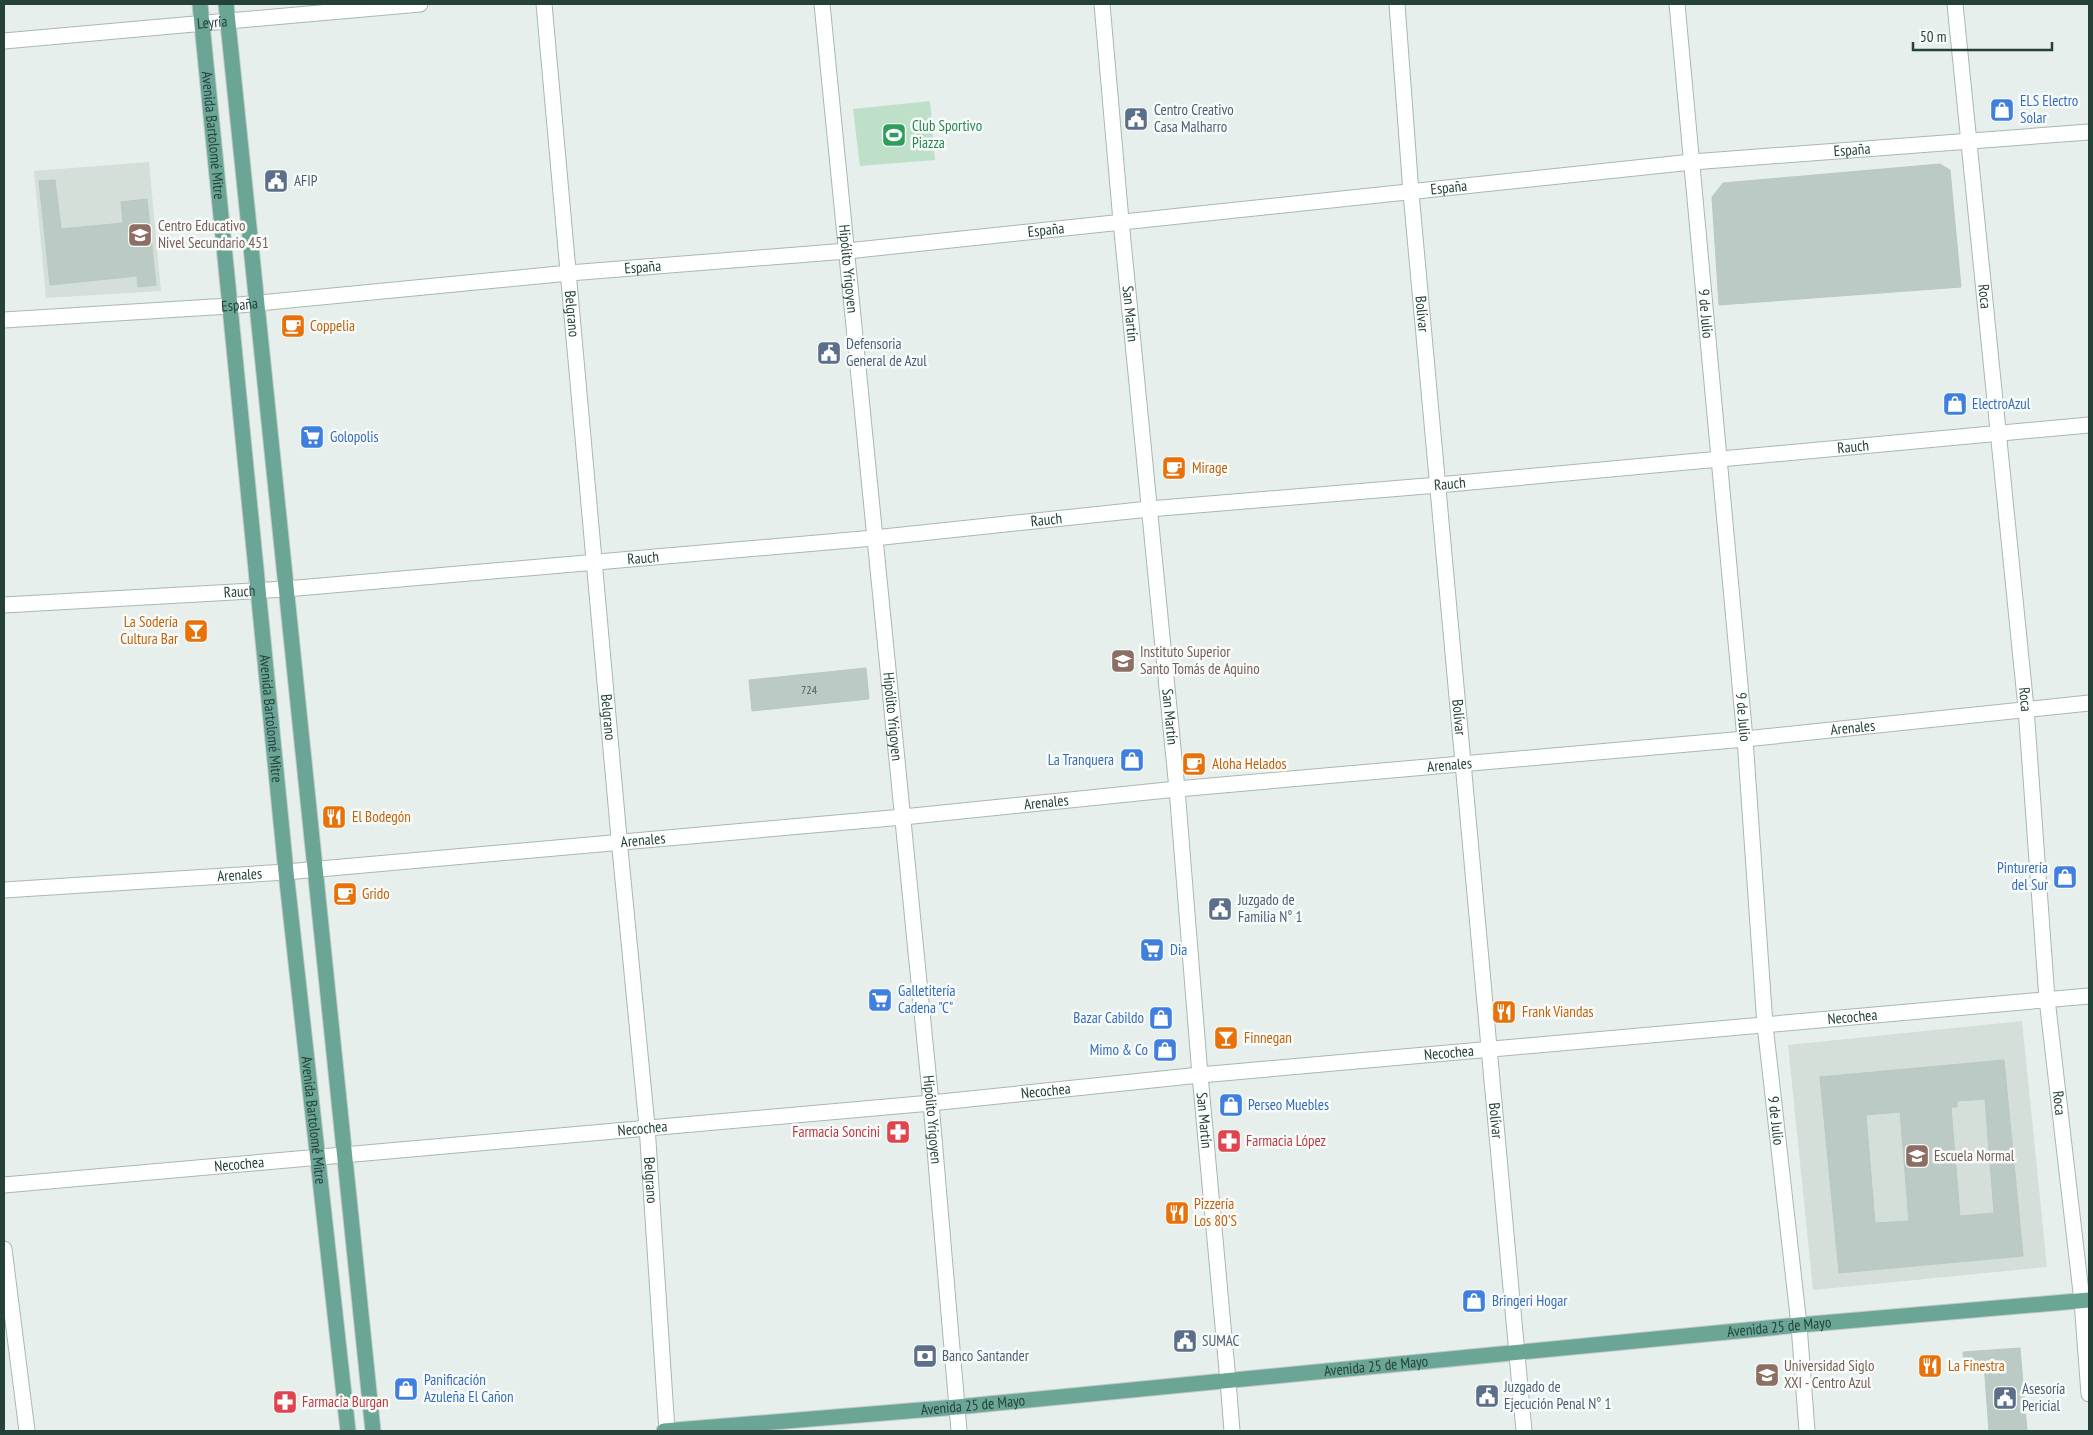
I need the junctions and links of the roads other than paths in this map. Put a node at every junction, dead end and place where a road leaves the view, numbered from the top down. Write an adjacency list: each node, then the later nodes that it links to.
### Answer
1 (200, 4): 11 (main road, Avenida Bartolomé Mitre)
2 (226, 4): 10 (main road, Avenida Bartolomé Mitre)
3 (420, 4): 10 (street, Leyría)
4 (544, 4): 19 (street, Belgrano)
5 (822, 4): 18 (street, Hipólito Yrigoyen)
6 (1102, 4): 17 (street, San Martín)
7 (1396, 4): 16 (street, Bolívar)
8 (1677, 4): 15 (street, 9 de Julio)
9 (1955, 4): 14 (street, Roca)
10 (227, 22): 11 (street, Leyría); 20 (main road, Avenida Bartolomé Mitre)
11 (202, 24): 12 (street, Leyría); 21 (main road, Avenida Bartolomé Mitre)
12 (4, 41)
13 (2089, 132): 14 (street, España)
14 (1968, 142): 15 (street, España); 24 (street, Roca)
15 (1692, 162): 16 (street, España); 25 (street, 9 de Julio)
16 (1412, 193): 17 (street, España); 26 (street, Bolívar)
17 (1121, 221): 18 (street, España); 27 (street, San Martín)
18 (847, 251): 19 (street, España); 28 (street, Hipólito Yrigoyen)
19 (569, 273): 20 (street, España); 29 (street, Belgrano)
20 (256, 304): 21 (street, España); 30 (main road, Avenida Bartolomé Mitre)
21 (229, 306): 22 (street, España); 31 (main road, Avenida Bartolomé Mitre)
22 (4, 320)
23 (2089, 424): 24 (street, Rauch)
24 (1998, 432): 25 (street, Rauch); 34 (street, Roca)
25 (1719, 460): 26 (street, Rauch); 35 (street, 9 de Julio)
26 (1438, 485): 27 (street, Rauch); 36 (street, Bolívar)
27 (1149, 509): 28 (street, Rauch); 37 (street, San Martín)
28 (874, 538): 29 (street, Rauch); 38 (street, Hipólito Yrigoyen)
29 (595, 563): 30 (street, Rauch); 39 (street, Belgrano)
30 (286, 589): 31 (street, Rauch); 40 (main road, Avenida Bartolomé Mitre)
31 (257, 592): 32 (street, Rauch); 41 (main road, Avenida Bartolomé Mitre)
32 (4, 605)
33 (2089, 703): 34 (street, Arenales)
34 (2026, 708): 35 (street, Arenales); 44 (street, Roca)
35 (1745, 739): 36 (street, Arenales); 45 (street, 9 de Julio)
36 (1464, 764): 37 (street, Arenales); 46 (street, Bolívar)
37 (1177, 789): 38 (street, Arenales); 47 (street, San Martín)
38 (903, 817): 39 (street, Arenales); 48 (street, Hipólito Yrigoyen)
39 (619, 842): 40 (street, Arenales); 49 (street, Belgrano)
40 (314, 870): 41 (street, Arenales); 50 (main road, Avenida Bartolomé Mitre)
41 (286, 872): 42 (street, Arenales); 51 (main road, Avenida Bartolomé Mitre)
42 (4, 890)
43 (2089, 996): 44 (street, Necochea)
44 (2047, 999): 45 (street, Necochea); 54 (street, Roca)
45 (1765, 1025): 46 (street, Necochea); 55 (street, 9 de Julio)
46 (1490, 1050): 47 (street, Necochea); 56 (street, Bolívar)
47 (1200, 1075): 48 (street, Necochea); 57 (street, San Martín)
48 (931, 1103): 49 (street, Necochea); 59 (street, Hipólito Yrigoyen)
49 (647, 1126): 50 (street, Necochea); 63 (street, Belgrano)
50 (344, 1154): 51 (street, Necochea); 62 (main road, Avenida Bartolomé Mitre)
51 (318, 1157): 52 (street, Necochea); 61 (main road, Avenida Bartolomé Mitre)
52 (4, 1185)
53 (4, 1249): 60 (street)
54 (2086, 1301): 55 (main road, Avenida 25 de Mayo); 58 (street, Roca)
55 (1799, 1326): 56 (main road, Avenida 25 de Mayo); 67 (street, 9 de Julio)
56 (1517, 1353): 57 (main road, Avenida 25 de Mayo); 66 (street, Bolívar)
57 (1228, 1381): 59 (main road, Avenida 25 de Mayo); 65 (street, San Martín)
58 (2089, 1394)
59 (957, 1407): 63 (main road, Avenida 25 de Mayo); 64 (street, Hipólito Yrigoyen)
60 (27, 1431)
61 (348, 1431)
62 (373, 1431)
63 (666, 1431)
64 (958, 1431)
65 (1232, 1431)
66 (1524, 1431)
67 (1807, 1431)

